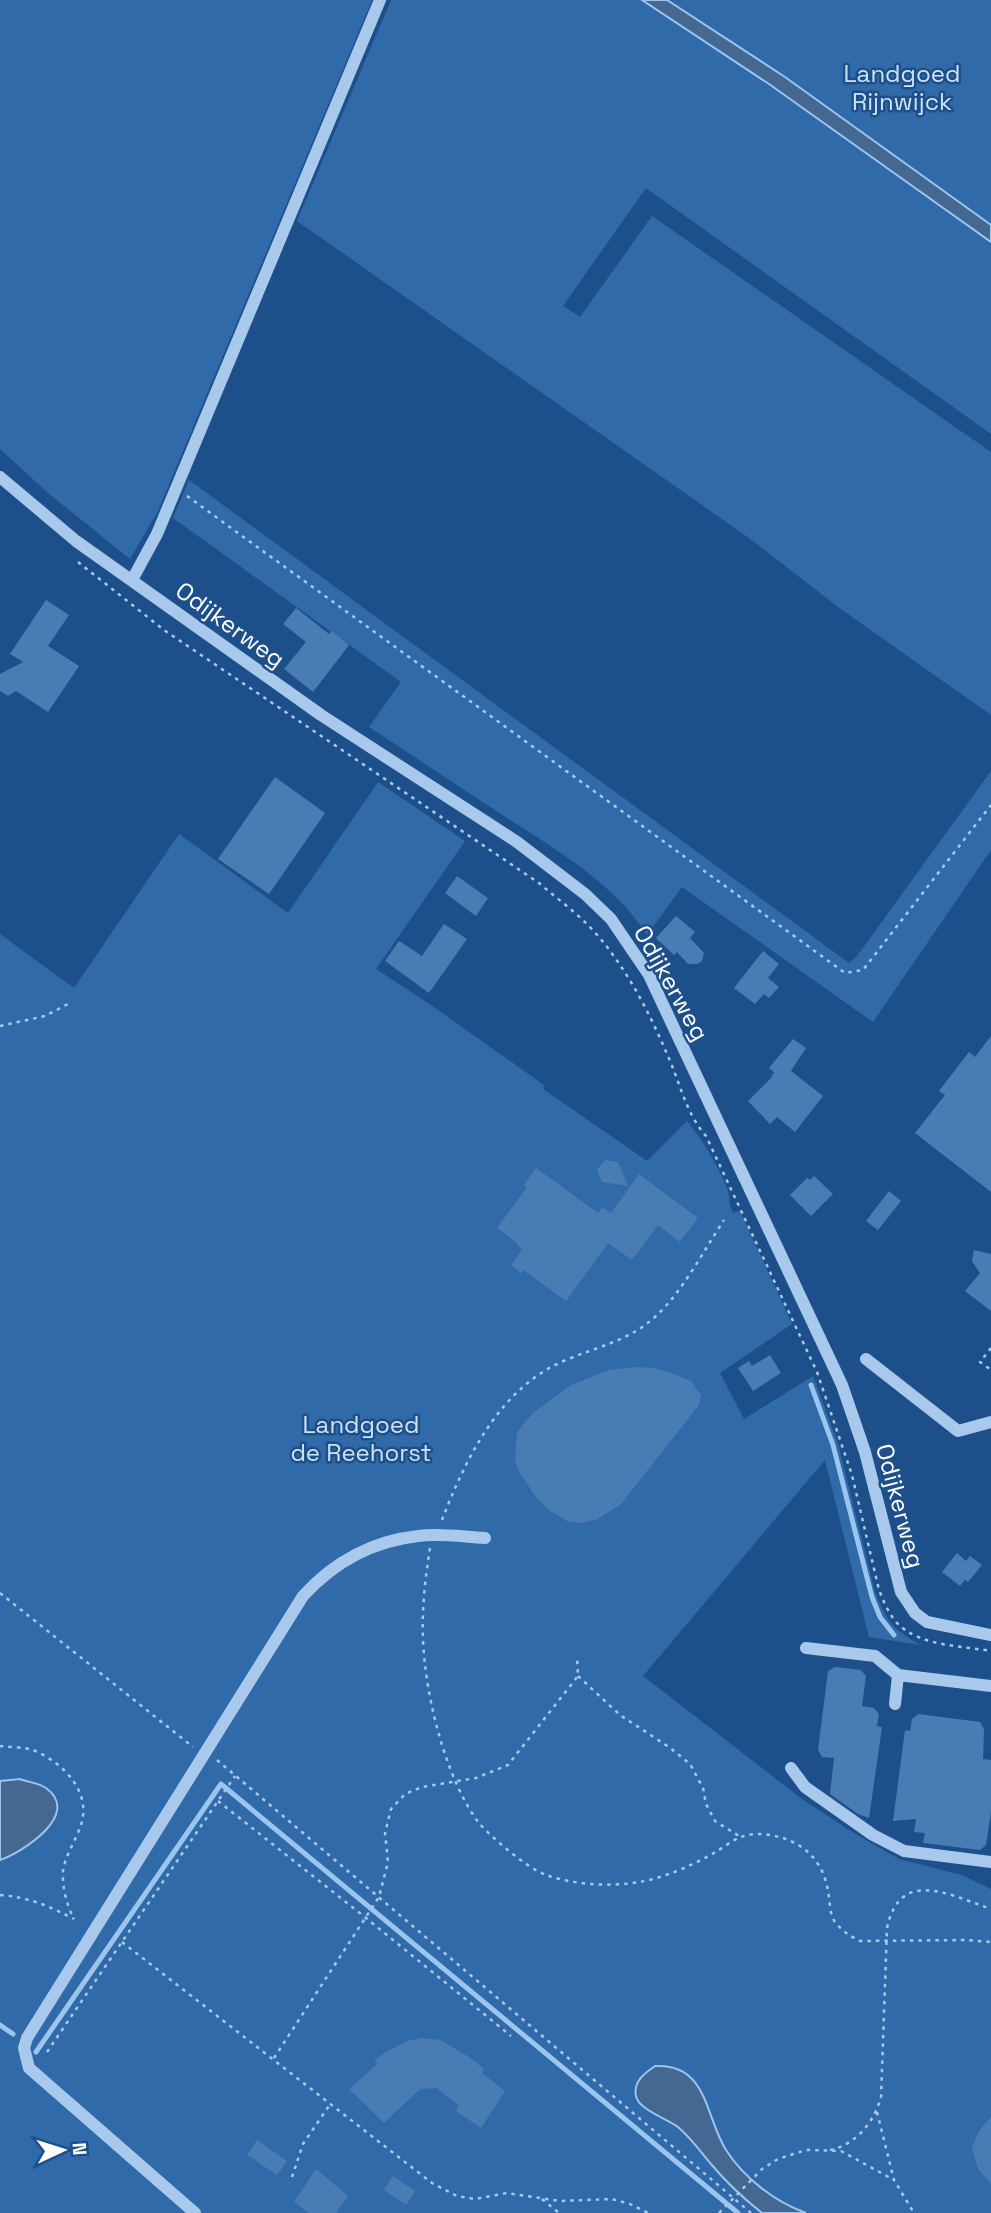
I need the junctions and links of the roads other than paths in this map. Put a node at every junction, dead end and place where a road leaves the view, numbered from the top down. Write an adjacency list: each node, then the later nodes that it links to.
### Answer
1 (380, 0): 3 (street)
2 (0, 477): 3 (street, Odijkerweg)
3 (132, 580): 7 (street, Odijkerweg)
4 (866, 1359): 5 (street)
5 (991, 1422)
6 (485, 1538): 14 (street)
7 (991, 1635)
8 (806, 1648): 9 (street)
9 (898, 1675): 10 (street); 11 (street)
10 (991, 1686)
11 (895, 1704)
12 (791, 1768): 13 (street)
13 (991, 1862)
14 (195, 2213)

